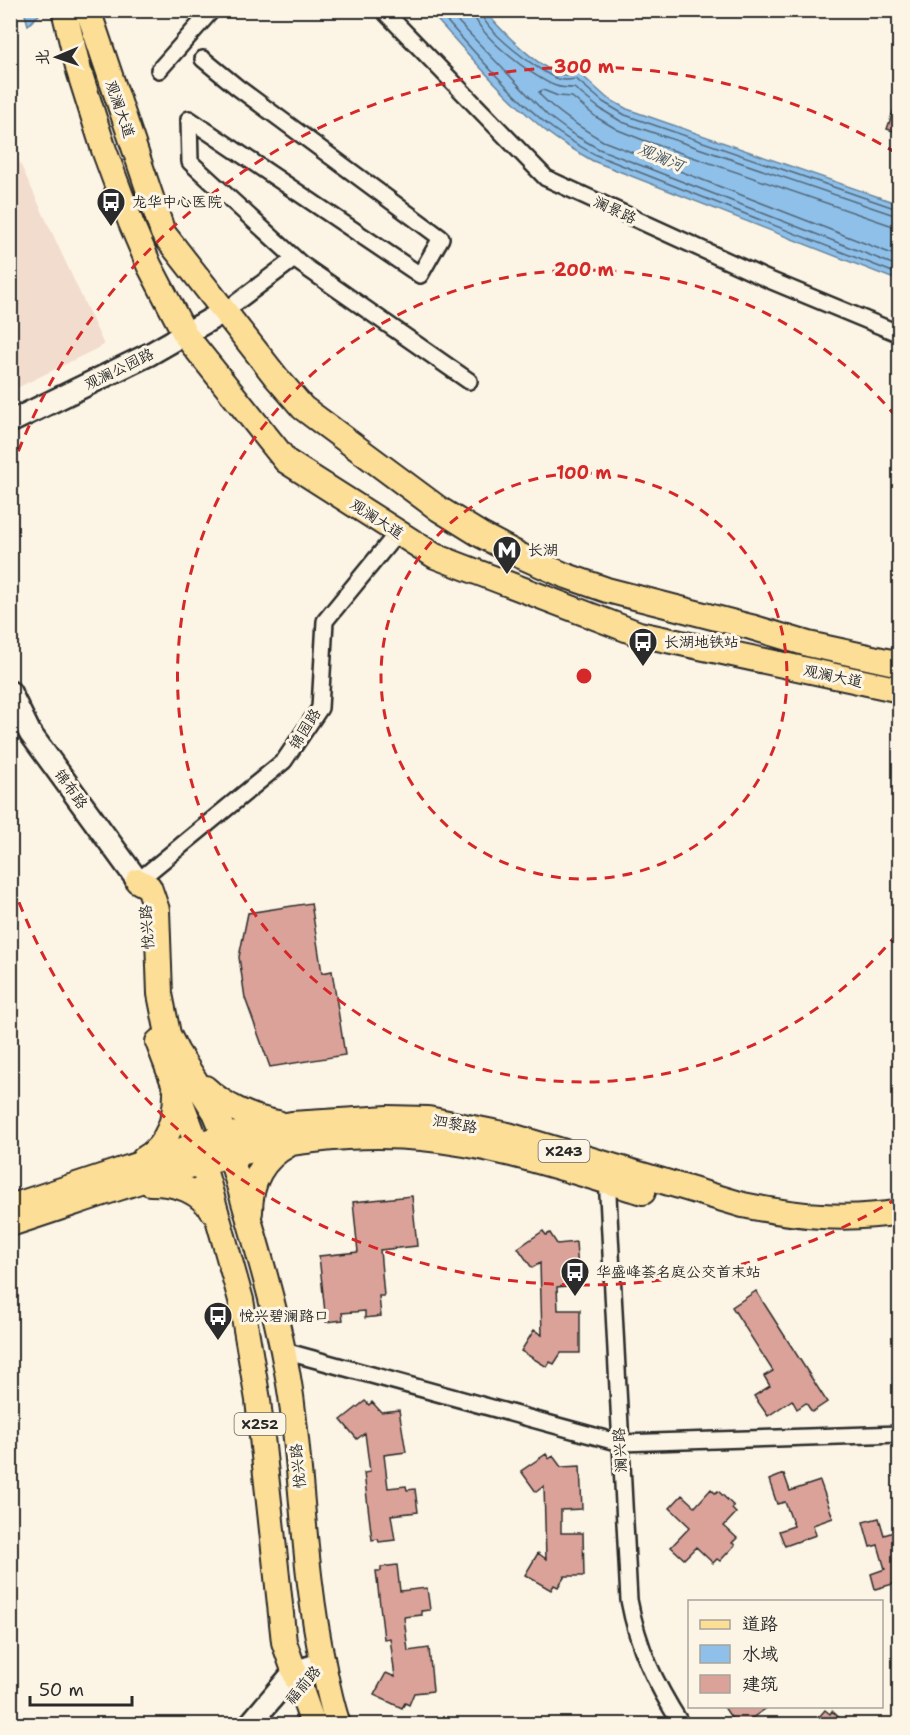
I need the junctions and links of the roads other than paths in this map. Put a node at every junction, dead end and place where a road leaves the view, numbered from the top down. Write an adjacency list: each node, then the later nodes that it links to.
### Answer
1 (64, 10): 10 (main road, 观澜大道)
2 (88, 10): 8 (main road, 观澜大道)
3 (212, 10): 6 (street)
4 (383, 10): 9 (street, 澜景路)
5 (203, 59): 7 (street)
6 (159, 70)
7 (300, 262): 8 (street); 11 (street)
8 (225, 311): 10 (main road, 观澜公园路); 14 (main road, 观澜大道)
9 (900, 333)
10 (186, 336): 12 (main road, 观澜公园路); 13 (main road, 观澜大道)
11 (469, 381)
12 (10, 422)
13 (398, 532): 15 (main road, 观澜大道); 17 (street, 锦园路)
14 (900, 664)
15 (900, 690)
16 (10, 692): 17 (main road, 锦布路 / X252)
17 (138, 881): 18 (main road, 悦兴路 / X252)
18 (183, 1077): 19 (main road); 20 (main road, 悦兴路 / X252); 21 (main road, 悦兴路 / X252); 23 (main road)
19 (292, 1133): 20 (main road, 泗黎路 / X243); 22 (main road, 泗黎路 / X243); 27 (main road)
20 (227, 1145): 21 (main road, 泗黎路 / X243); 27 (main road, 悦兴路 / X252)
21 (200, 1153): 23 (main road, 泗黎路 / X243); 26 (main road, 悦兴路 / X252)
22 (607, 1173): 25 (main road, 泗黎路 / X243); 29 (main road, 泗黎路 / X243); 32 (street, 澜兴路)
23 (133, 1175): 24 (main road, 泗黎路 / X243); 26 (main road); 28 (main road, 泗黎路 / X243)
24 (10, 1207)
25 (900, 1212)
26 (218, 1218): 34 (main road, 悦兴路 / X252)
27 (250, 1221): 30 (main road, 悦兴路 / X252)
28 (10, 1224)
29 (900, 1226)
30 (284, 1351): 32 (street); 33 (main road, 悦兴路 / X252)
31 (900, 1434): 32 (street)
32 (620, 1443): 39 (street, 澜兴路)
33 (322, 1662): 34 (main road, 福前路); 38 (main road, 悦兴路)
34 (297, 1681): 35 (main road, 福前路); 36 (main road, 福前路); 37 (main road, 悦兴路)
35 (250, 1725)
36 (269, 1725)
37 (313, 1725)
38 (338, 1725)
39 (681, 1725)

